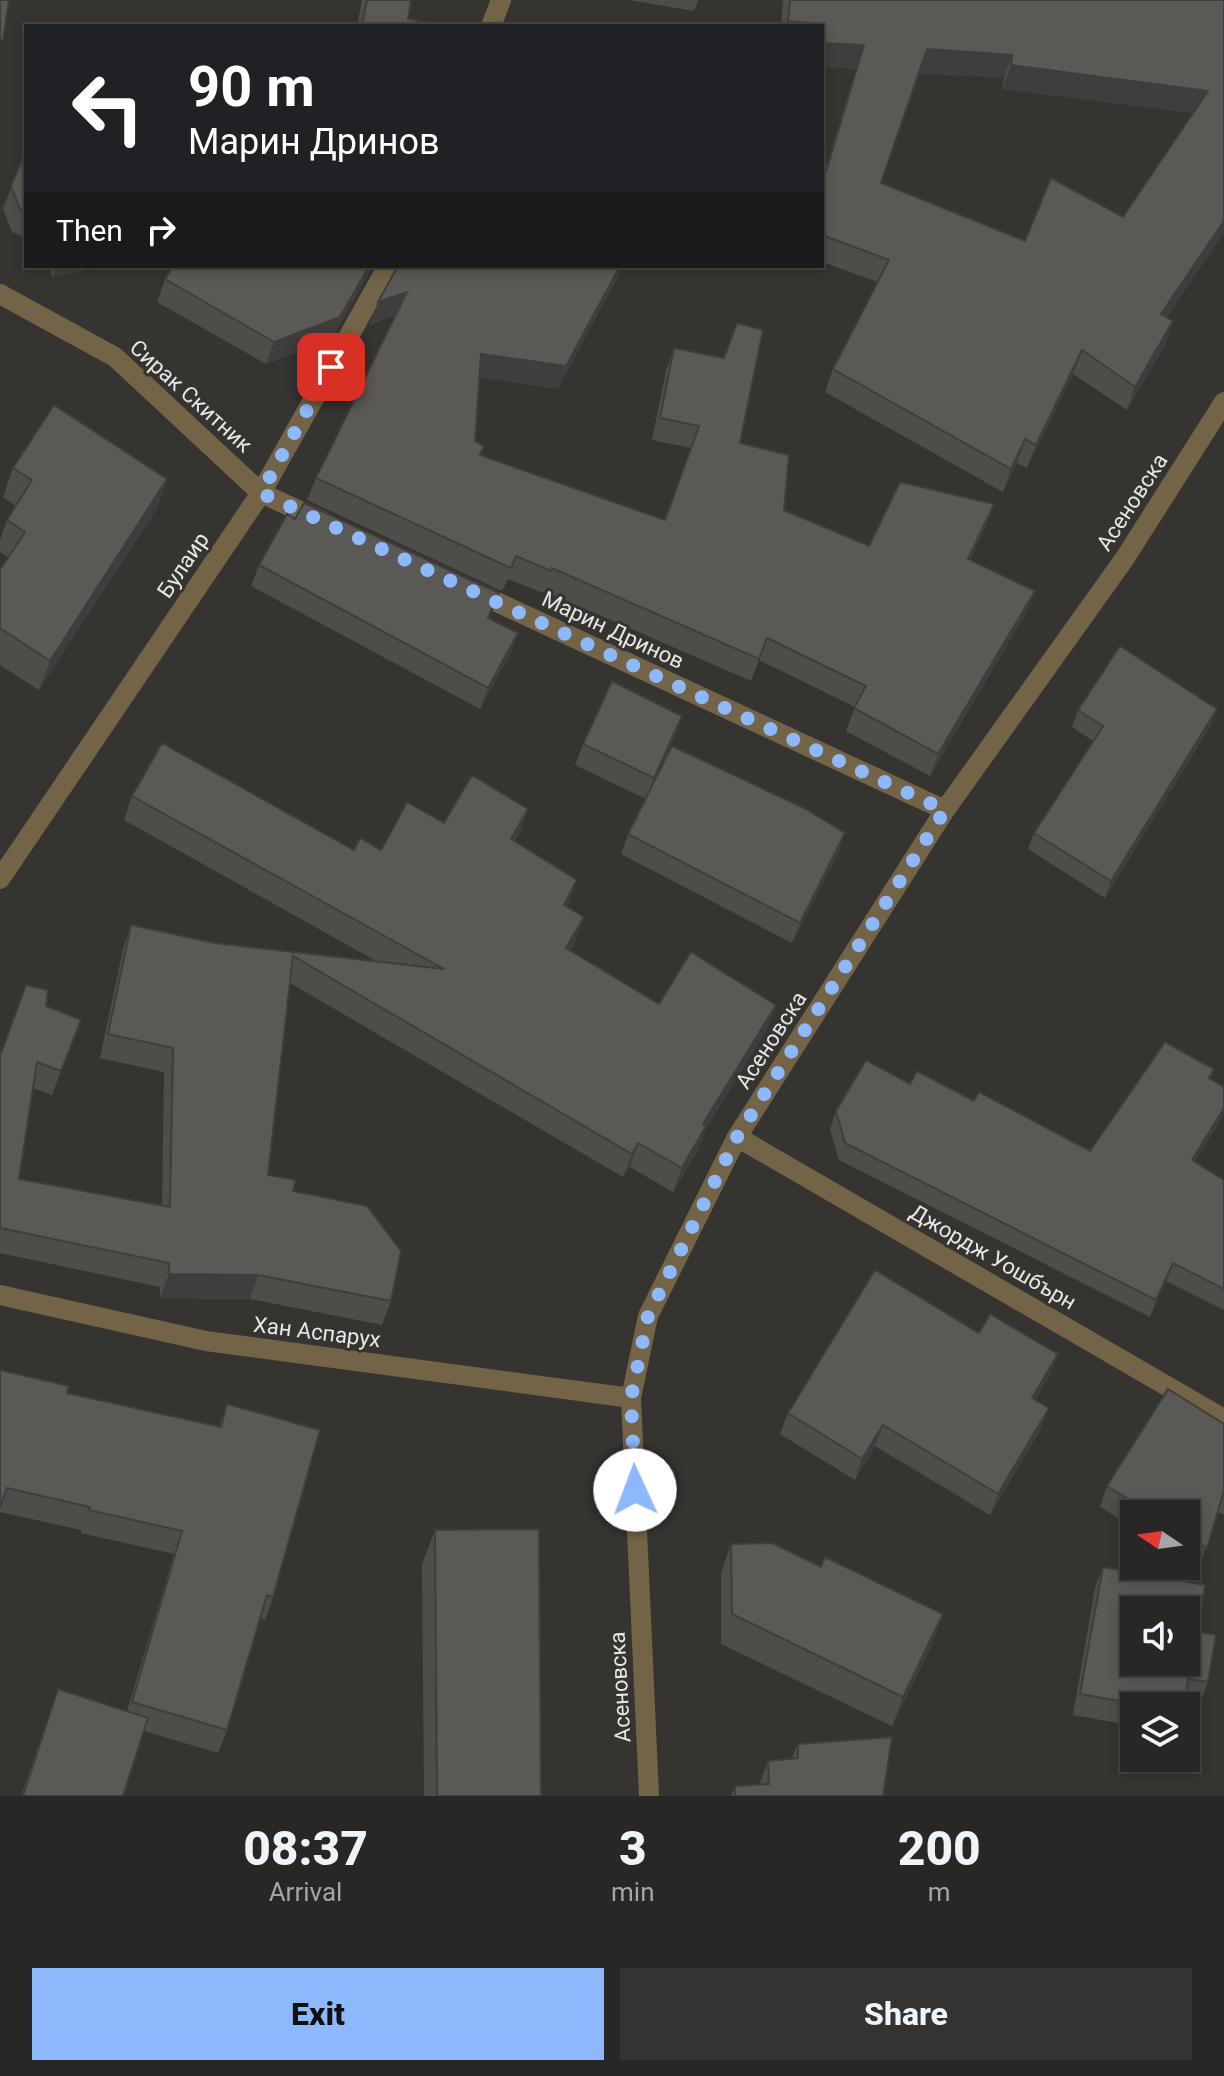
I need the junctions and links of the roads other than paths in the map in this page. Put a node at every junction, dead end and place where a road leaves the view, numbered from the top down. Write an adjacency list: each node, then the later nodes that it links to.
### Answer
1 (501, 0): 2 (street)
2 (492, 24)
3 (387, 268): 6 (street, Булаир)
4 (0, 294): 6 (street, Сирак Скитник)
5 (1224, 402): 9 (street, Асеновска)
6 (261, 493): 7 (street); 10 (street, Булаир)
7 (347, 532)
8 (461, 585): 9 (street, Марин Дринов)
9 (945, 810): 11 (street, Асеновска)
10 (0, 879)
11 (737, 1137): 13 (street, Асеновска); 14 (street, Джордж Уошбърн)
12 (0, 1295): 13 (street, Хан Аспарух)
13 (631, 1398): 15 (street, Асеновска)
14 (1224, 1419)
15 (649, 1796)

